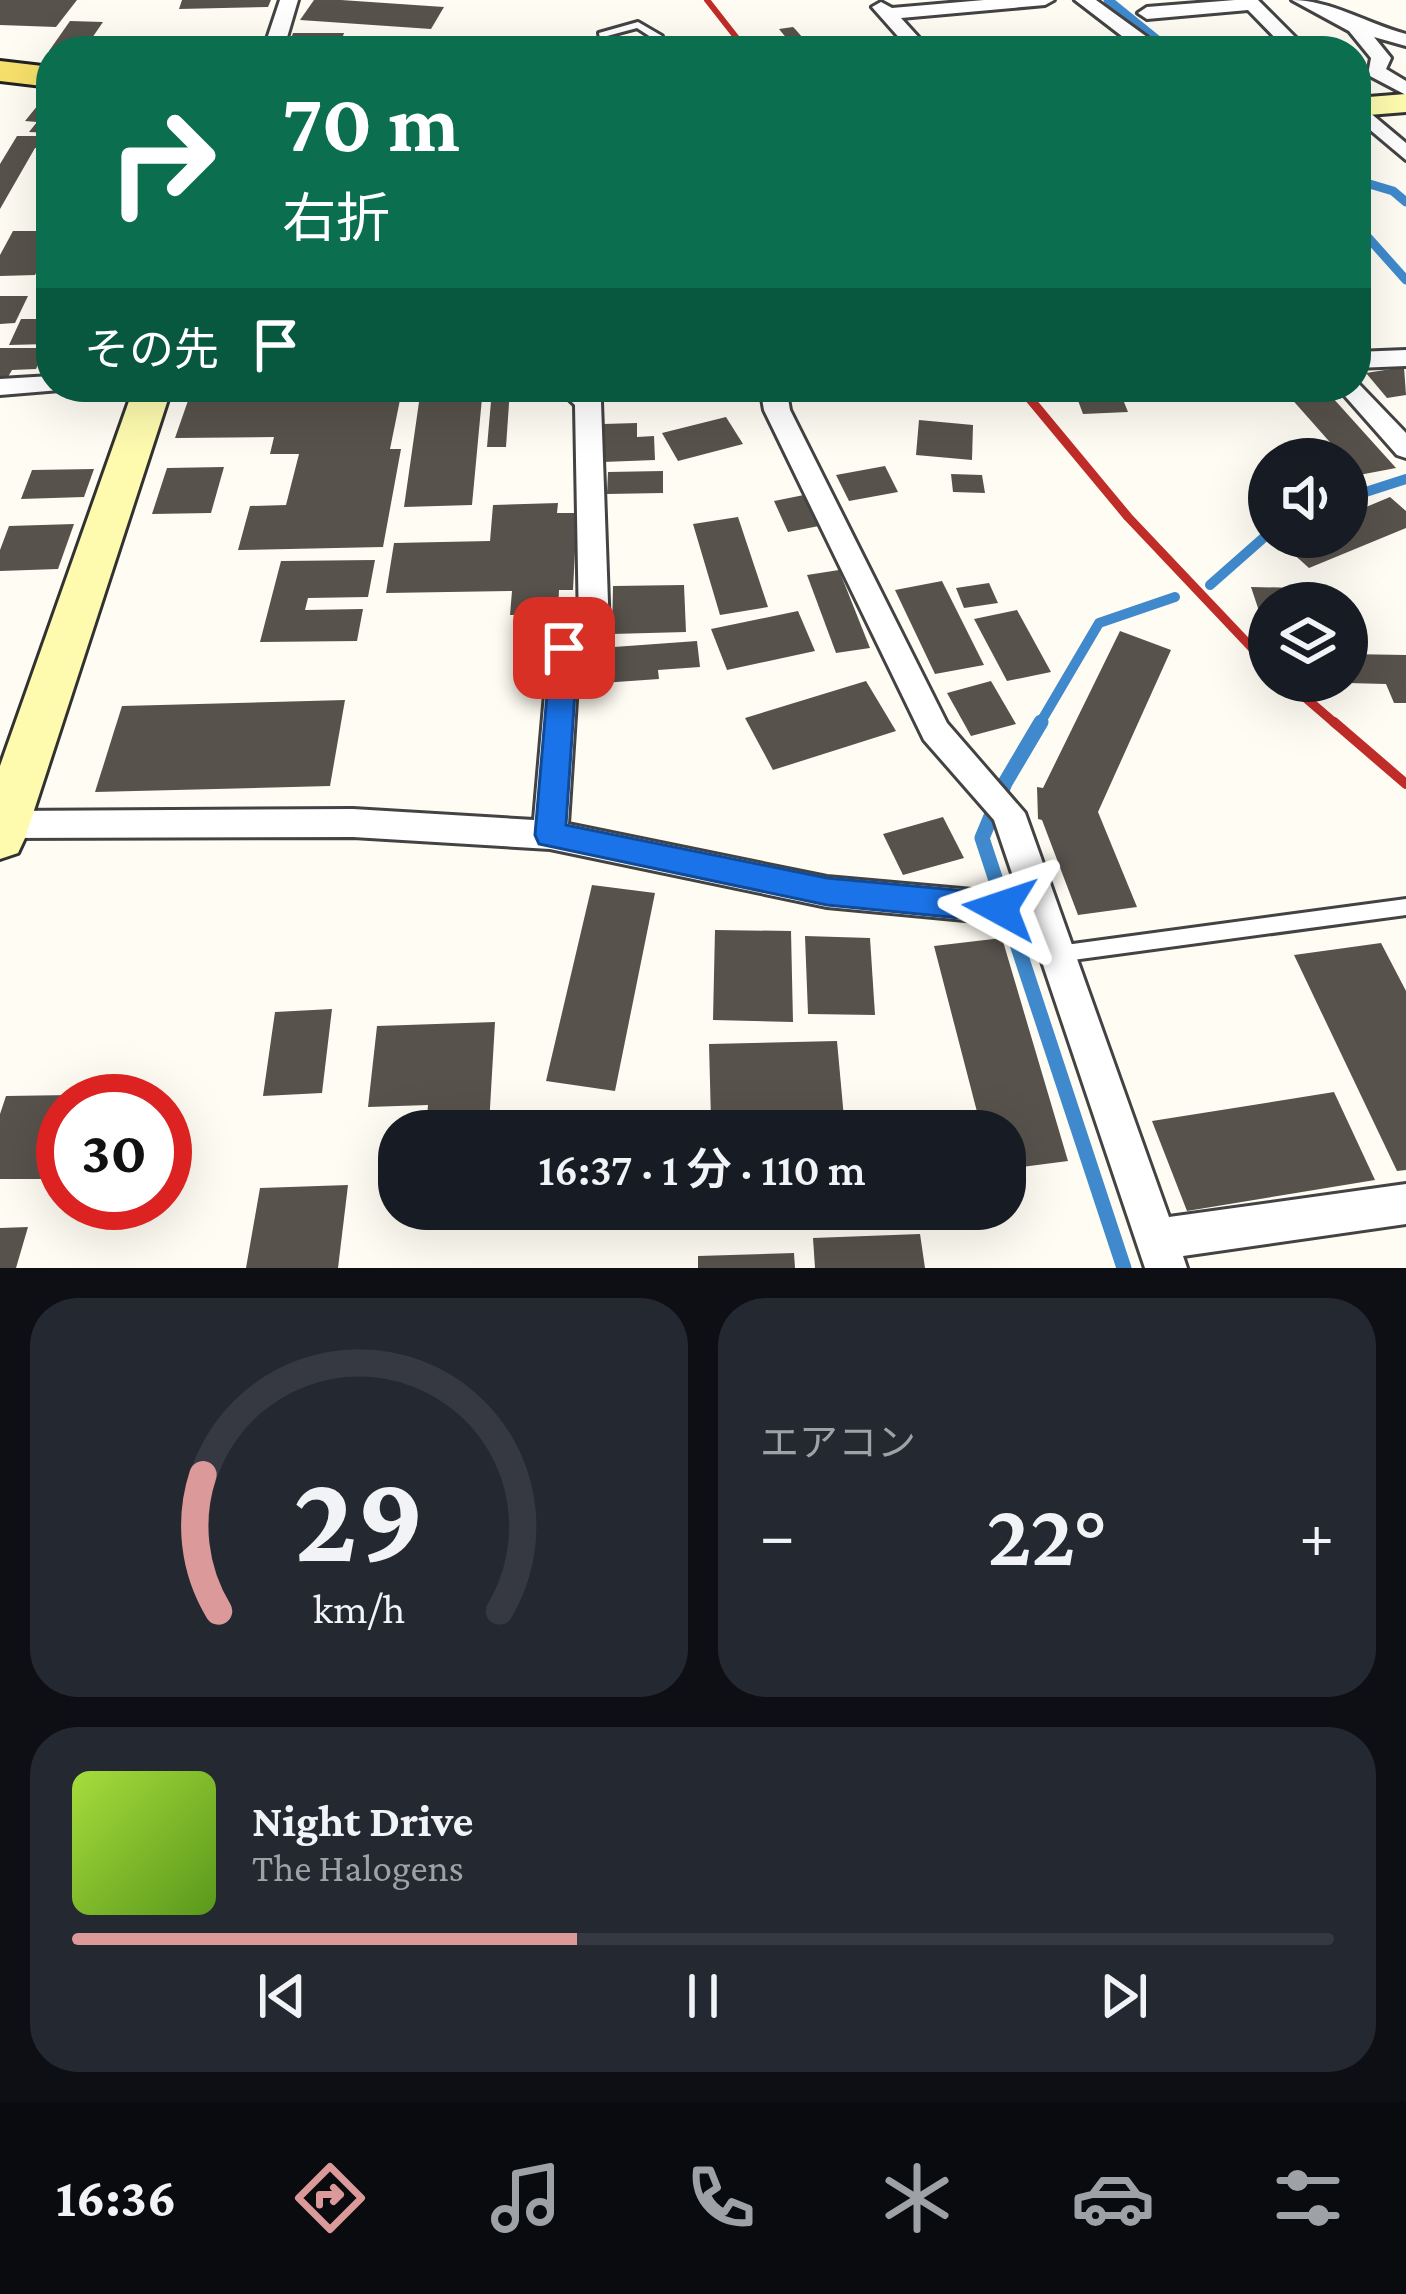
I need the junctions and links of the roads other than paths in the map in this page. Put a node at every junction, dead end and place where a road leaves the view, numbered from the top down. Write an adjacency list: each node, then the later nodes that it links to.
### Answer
1 (289, 0): 9 (street)
2 (1045, 0): 6 (street)
3 (1084, 0): 13 (street)
4 (1301, 0): 8 (street)
5 (1250, 2): 7 (street); 14 (street)
6 (882, 7): 12 (street)
7 (1147, 13)
8 (1357, 27): 15 (street); 16 (street)
9 (278, 36)
10 (602, 36): 11 (lane)
11 (656, 36)
12 (908, 36)
13 (1133, 36)
14 (1284, 36)
15 (1364, 36)
16 (1406, 40)
17 (1371, 45): 20 (street)
18 (0, 71): 19 (main road)
19 (36, 75)
20 (1406, 89)
21 (1406, 103): 22 (street)
22 (1371, 106)
23 (1371, 121): 24 (street)
24 (1406, 154)
25 (1406, 358): 26 (street)
26 (1371, 359)
27 (36, 385): 28 (street)
28 (0, 387)
29 (149, 402): 34 (street)
30 (588, 402): 35 (street)
31 (776, 402): 37 (street)
32 (1364, 402): 33 (street)
33 (1406, 449)
34 (1, 833): 35 (street)
35 (550, 835): 37 (street)
36 (1406, 907): 38 (lane)
37 (1044, 912): 38 (street)
38 (1058, 954): 40 (street)
39 (1406, 1204): 40 (street)
40 (1162, 1254)

